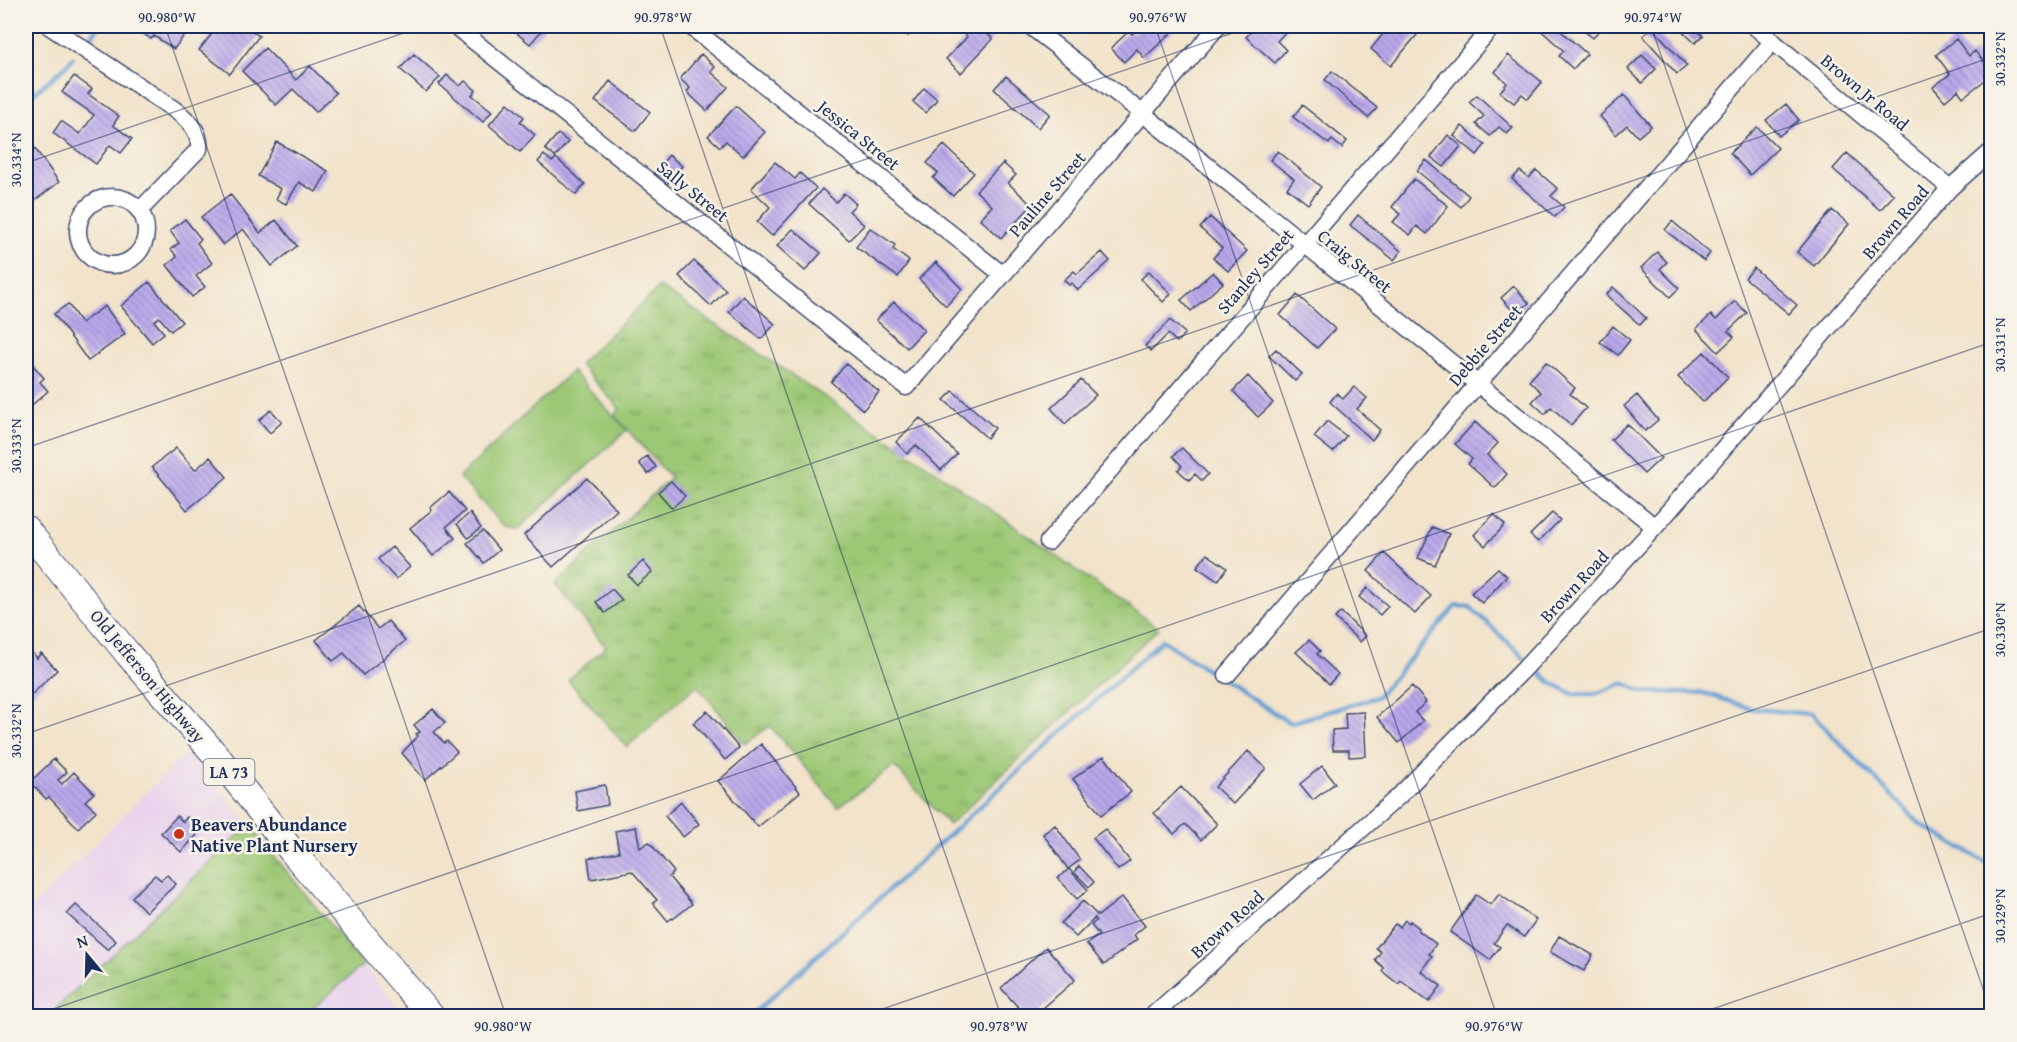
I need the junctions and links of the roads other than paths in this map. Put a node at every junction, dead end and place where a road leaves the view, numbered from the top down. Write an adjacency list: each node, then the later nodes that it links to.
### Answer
1 (49, 26): 12 (street)
2 (455, 26): 16 (street, Sally Street)
3 (690, 26): 14 (street, Jessica Street)
4 (1030, 26): 9 (street, Craig Street)
5 (1218, 26): 9 (street, Pauline Street)
6 (1493, 26): 13 (street, Stanley Street)
7 (1754, 26): 8 (street, Brown Jr Road)
8 (1773, 41): 11 (street, Brown Jr Road); 15 (street, Debbie Street)
9 (1142, 113): 13 (street, Craig Street); 14 (street, Pauline Street)
10 (1992, 151): 11 (street, Brown Road)
11 (1950, 188): 17 (street, Brown Road)
12 (140, 210): 12 (street)
13 (1304, 244): 15 (street, Craig Street); 19 (street, Stanley Street)
14 (1003, 275): 16 (street, Pauline Street)
15 (1477, 385): 17 (street, Craig Street); 20 (street, Debbie Street)
16 (906, 387)
17 (1655, 527): 22 (street, Brown Road)
18 (26, 529): 21 (main road, Old Jefferson Highway / LA 73)
19 (1048, 542)
20 (1227, 675)
21 (431, 1017)
22 (1152, 1017)

